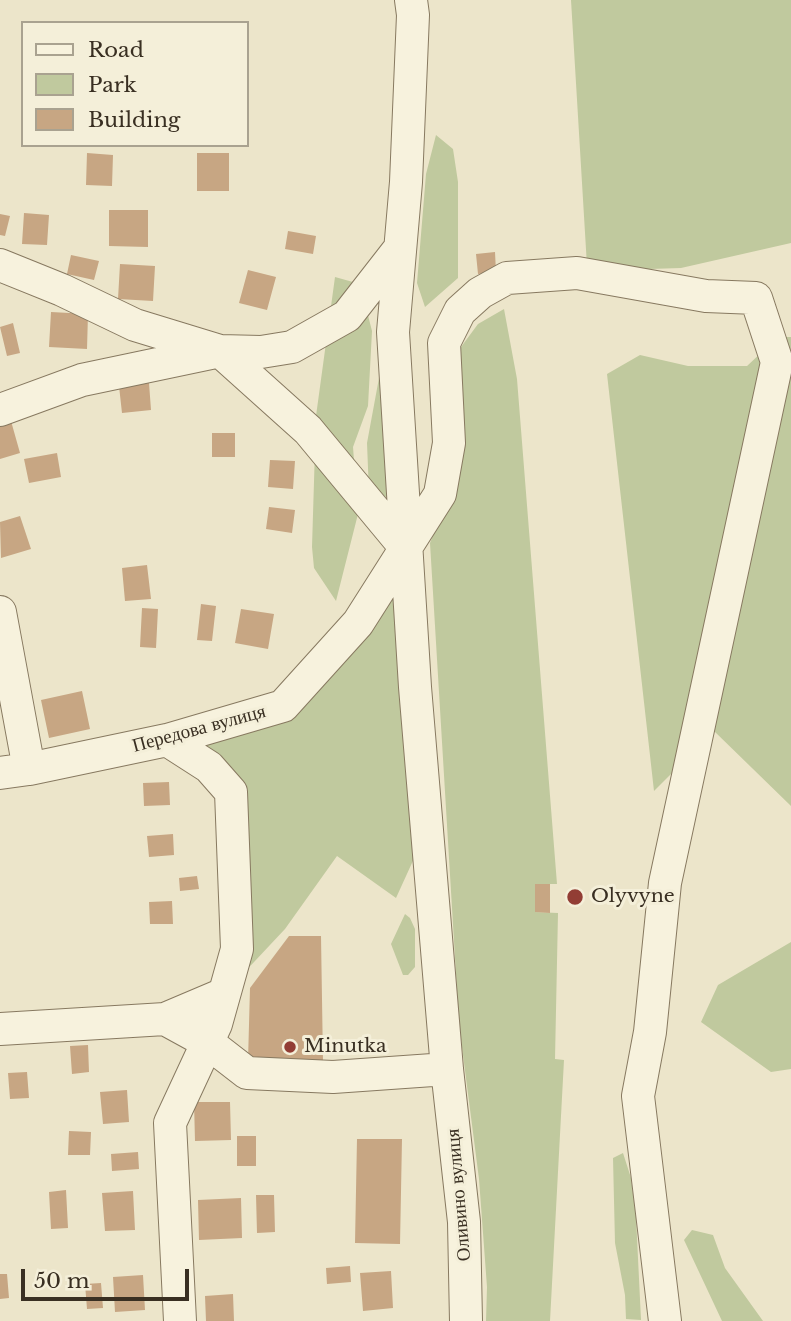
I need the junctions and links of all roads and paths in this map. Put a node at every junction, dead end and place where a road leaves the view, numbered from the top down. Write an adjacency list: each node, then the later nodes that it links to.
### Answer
1 (411, 0): 2 (street, Оливино вулиця)
2 (401, 248): 4 (street); 6 (street, Оливино вулиця)
3 (0, 265): 4 (street)
4 (220, 351): 5 (street); 6 (street)
5 (0, 410)
6 (405, 547): 8 (street, Передова вулиця); 14 (street, Оливино вулиця); 17 (street, Передова вулиця)
7 (0, 612): 9 (street)
8 (167, 740): 9 (street, Передова вулиця); 10 (street)
9 (14, 771)
10 (224, 994): 11 (street); 13 (street)
11 (165, 1019): 12 (street); 13 (street)
12 (0, 1030)
13 (207, 1042): 14 (street); 15 (street)
14 (447, 1069): 16 (street, Оливино вулиця)
15 (180, 1321)
16 (466, 1321)
17 (665, 1321)

